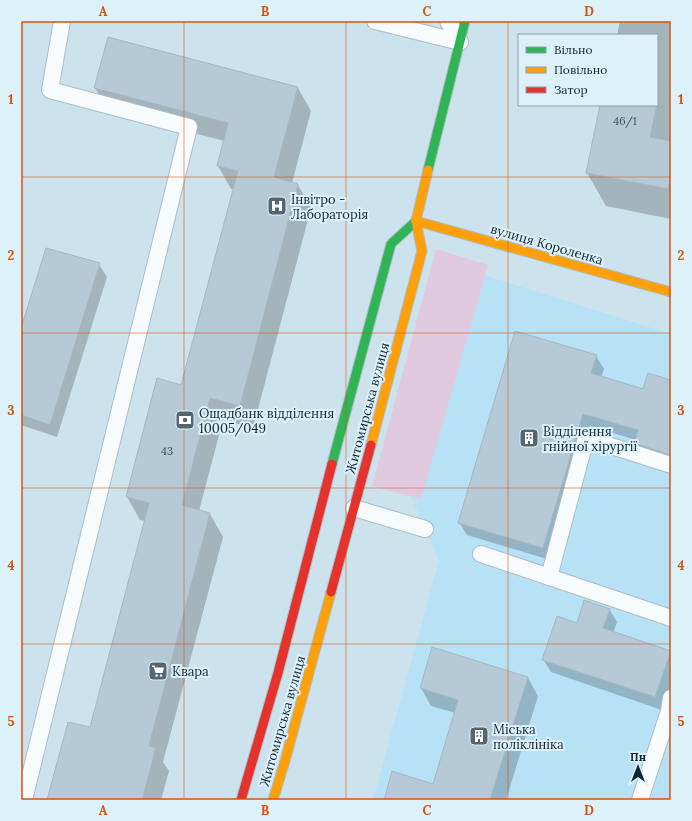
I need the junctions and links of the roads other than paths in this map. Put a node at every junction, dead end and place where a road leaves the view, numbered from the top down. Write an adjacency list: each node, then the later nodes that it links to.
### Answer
1 (62, 21): 15 (lane)
2 (375, 21): 5 (lane)
3 (448, 21): 5 (lane)
4 (465, 21): 5 (main road, Житомирська вулиця)
5 (460, 42): 6 (main road, Житомирська вулиця)
6 (416, 221): 7 (main road, вулиця Короленка); 9 (main road, Житомирська вулиця); 16 (main road)
7 (671, 292)
8 (671, 465): 12 (lane)
9 (354, 508): 10 (lane); 17 (main road, Житомирська вулиця)
10 (425, 529)
11 (481, 554): 12 (lane)
12 (549, 577): 13 (lane)
13 (671, 618)
14 (671, 698): 18 (lane)
15 (24, 800)
16 (240, 800)
17 (273, 800)
18 (640, 800)

